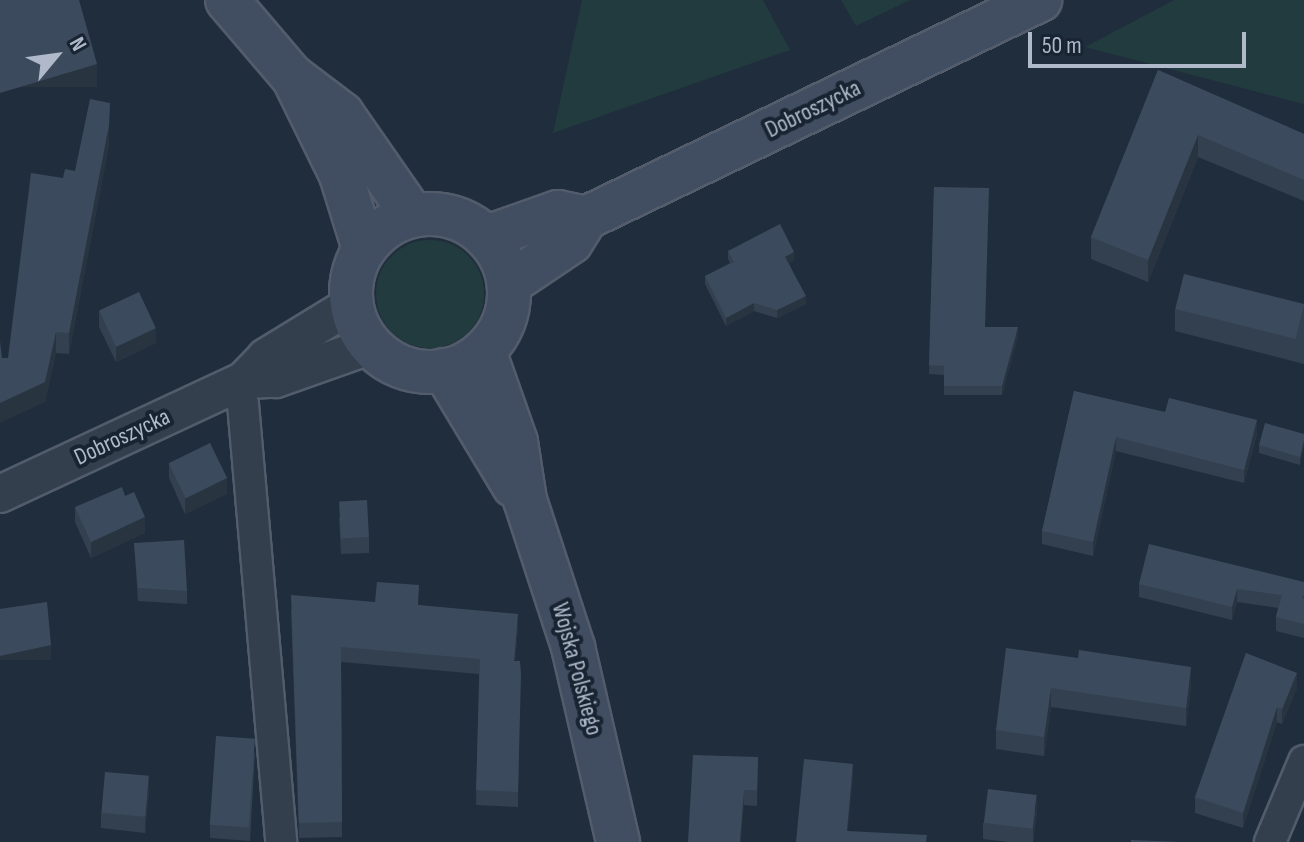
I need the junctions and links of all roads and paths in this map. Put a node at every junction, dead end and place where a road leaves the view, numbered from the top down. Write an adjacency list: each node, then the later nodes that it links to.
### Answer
1 (227, 0): 3 (main road)
2 (1040, 0): 5 (main road, Dobroszycka)
3 (292, 76): 4 (main road); 7 (main road)
4 (413, 216): 6 (main road); 7 (main road)
5 (586, 218): 6 (main road, Dobroszycka); 8 (main road, Dobroszycka)
6 (487, 237): 8 (main road)
7 (364, 249): 9 (main road)
8 (510, 283): 11 (main road)
9 (351, 305): 10 (main road); 13 (street, Dobroszycka)
10 (369, 346): 12 (main road); 13 (street, Dobroszycka)
11 (484, 351): 12 (main road); 15 (main road, Wojska Polskiego)
12 (444, 370): 15 (main road, Wojska Polskiego)
13 (240, 382): 14 (street, Dobroszycka); 17 (street)
14 (0, 494)
15 (525, 500): 18 (main road, Wojska Polskiego)
16 (1304, 761): 19 (street)
17 (281, 842)
18 (618, 842)
19 (1270, 842)

